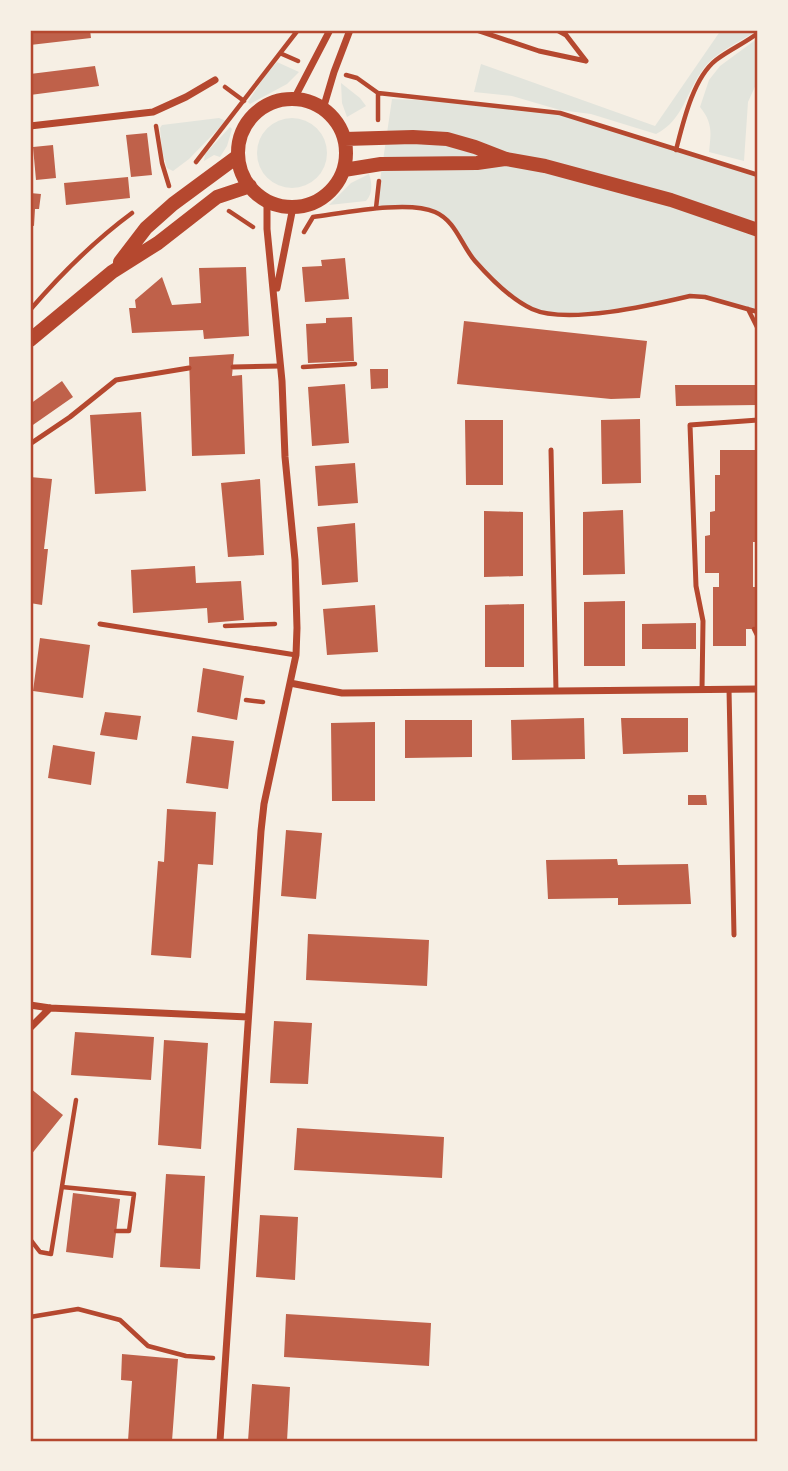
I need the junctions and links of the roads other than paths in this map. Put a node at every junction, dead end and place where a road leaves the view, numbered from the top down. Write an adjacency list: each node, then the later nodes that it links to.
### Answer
1 (330, 30): 6 (street)
2 (350, 30): 7 (street)
3 (476, 30): 4 (lane)
4 (557, 30)
5 (215, 80): 8 (street)
6 (294, 99): 7 (main road); 10 (main road)
7 (323, 109): 9 (main road)
8 (30, 126)
9 (345, 139): 11 (main road); 12 (main road)
10 (238, 156): 13 (main road); 17 (main road)
11 (506, 159): 12 (main road); 16 (main road)
12 (344, 170): 15 (main road)
13 (250, 186): 14 (main road); 17 (main road)
14 (267, 201): 15 (main road); 18 (street)
15 (293, 207): 18 (street)
16 (758, 230)
17 (113, 272): 19 (main road)
18 (275, 296): 20 (street)
19 (30, 340)
20 (281, 366): 21 (lane); 27 (street)
21 (233, 367)
22 (189, 368): 24 (lane)
23 (758, 420): 30 (lane)
24 (30, 444)
25 (551, 450): 32 (lane)
26 (100, 624): 27 (lane)
27 (296, 655): 28 (street)
28 (290, 683): 32 (street); 36 (street)
29 (758, 688): 31 (street)
30 (702, 689): 31 (street); 32 (street)
31 (729, 689): 33 (lane)
32 (556, 691)
33 (734, 935)
34 (30, 1005): 35 (street)
35 (50, 1008): 36 (street); 37 (street)
36 (248, 1017): 38 (street)
37 (30, 1028)
38 (220, 1441)

